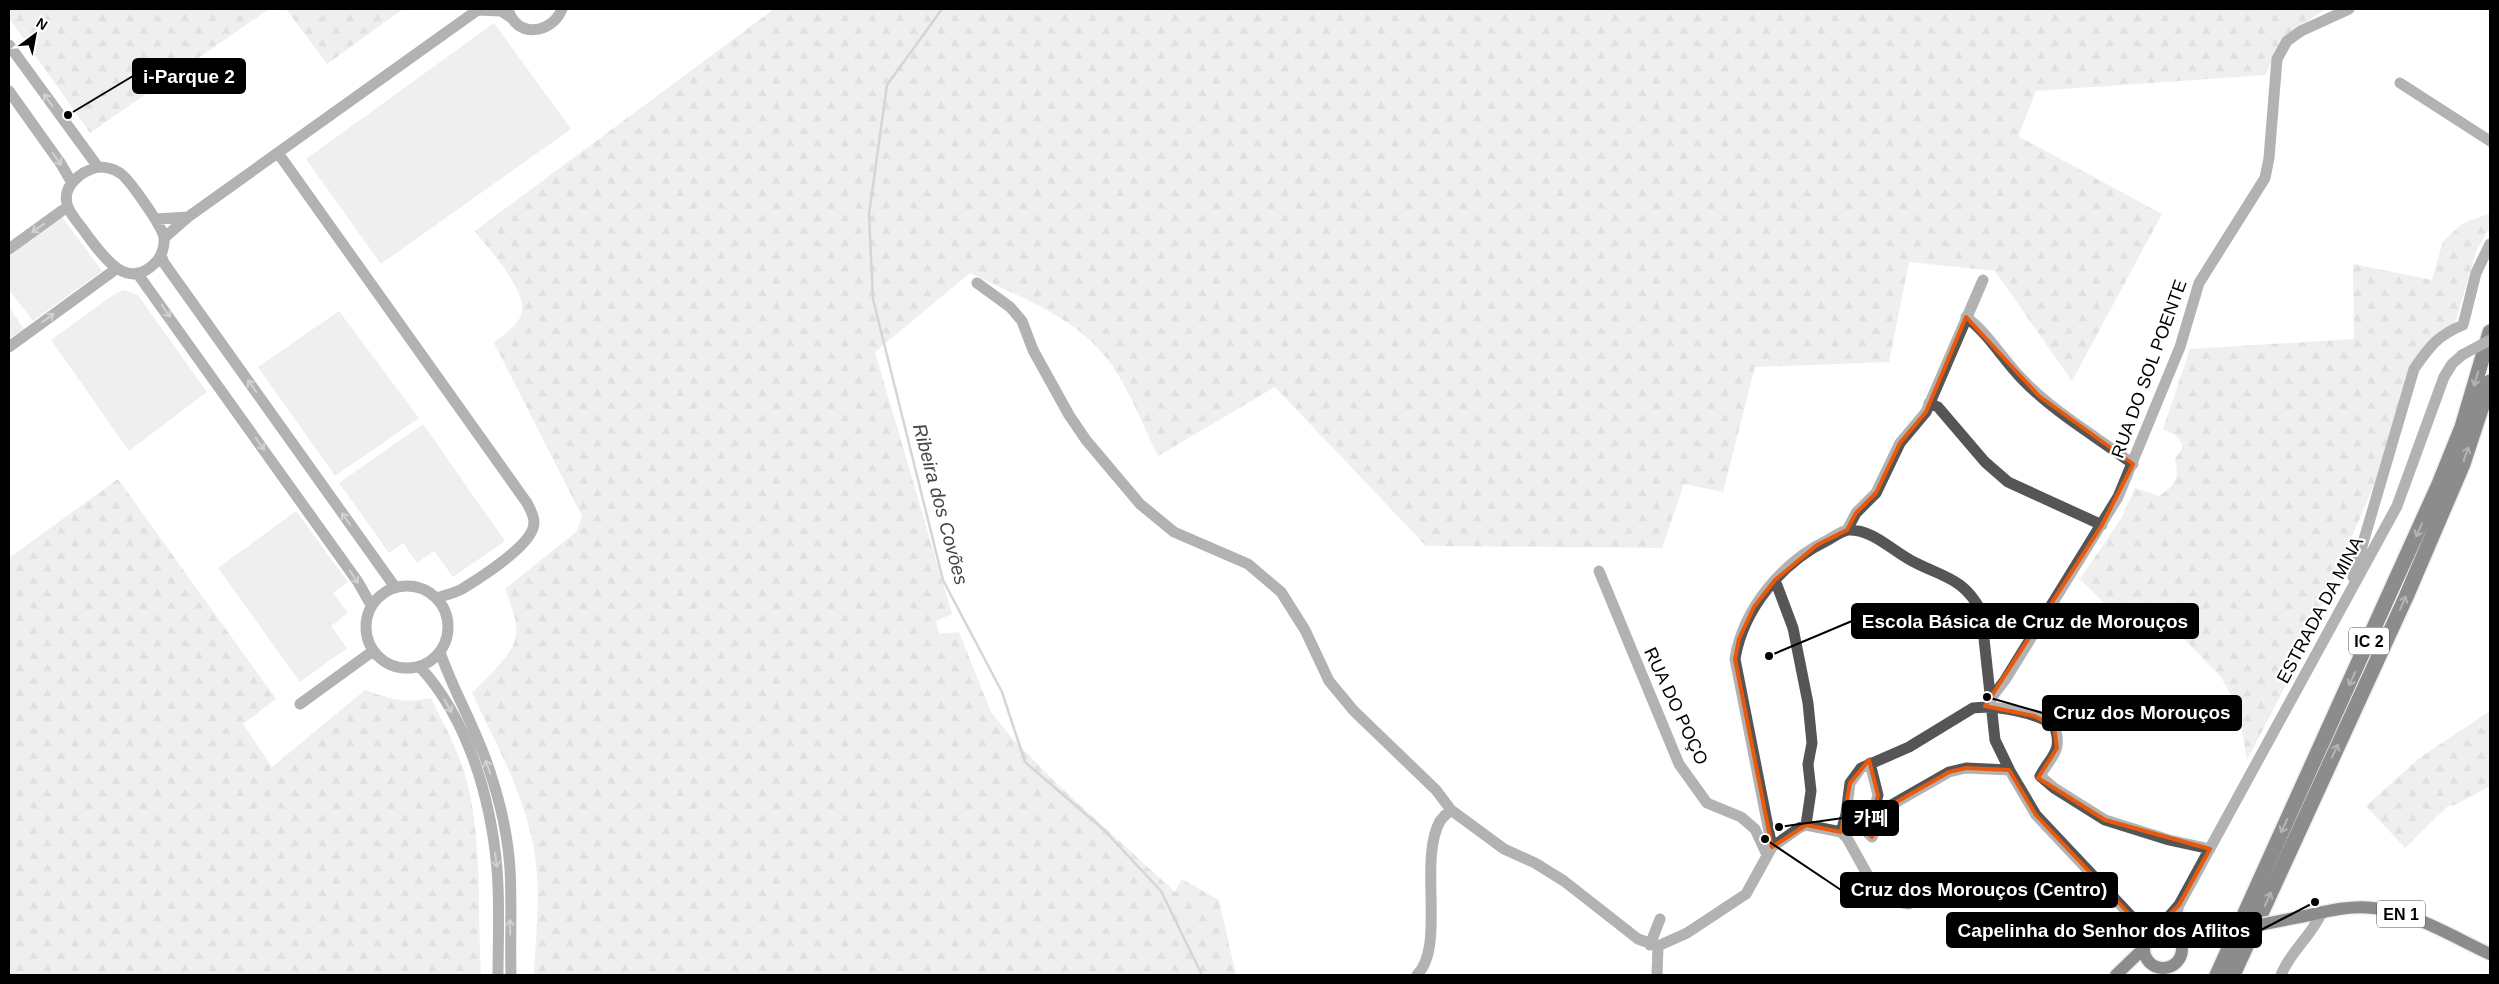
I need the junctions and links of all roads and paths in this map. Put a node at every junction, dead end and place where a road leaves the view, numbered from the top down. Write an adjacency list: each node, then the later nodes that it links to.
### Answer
1 (478, 9): 5 (street); 10 (street)
2 (508, 9): 5 (street)
3 (562, 9): 5 (street)
4 (2349, 9): 30 (street, RUA DO SOL POENTE)
5 (514, 20)
6 (9, 44): 11 (street, one-way to 6)
7 (2400, 83): 9 (street)
8 (9, 91): 12 (street, one-way to 12)
9 (2490, 141)
10 (278, 153): 14 (street); 37 (street)
11 (98, 167): 12 (street); 15 (street)
12 (72, 183): 13 (street)
13 (67, 207): 18 (street, one-way to 18); 20 (street)
14 (188, 217): 15 (street); 16 (street)
15 (156, 219): 16 (street)
16 (164, 238): 19 (street)
17 (2490, 244): 36 (street)
18 (9, 248)
19 (161, 255): 21 (street); 35 (street, one-way to 19)
20 (116, 269): 21 (street); 27 (street, one-way to 20)
21 (137, 273): 39 (street, one-way to 39)
22 (1982, 280): 24 (street)
23 (977, 283): 48 (street)
24 (1966, 317): 29 (street); 30 (street)
25 (2490, 332): 61 (highway, IC 2, one-way to 61)
26 (2490, 340): 36 (street, ESTRADA DA MINA, bridge)
27 (9, 347)
28 (2490, 382): 57 (highway, IC 2, one-way to 28)
29 (1929, 404): 31 (street); 32 (street)
30 (2133, 464): 31 (street, RUA DO SOL POENTE)
31 (2102, 525): 44 (street, RUA DO SOL POENTE)
32 (1847, 530): 34 (street); 44 (street)
33 (1599, 571): 52 (street, RUA DO POÇO)
34 (1775, 580): 49 (street); 52 (street)
35 (395, 587): 38 (street); 39 (street)
36 (2351, 587): 51 (street, ESTRADA DA MINA)
37 (461, 590): 38 (street); 40 (street)
38 (436, 598): 40 (street)
39 (371, 605): 41 (street)
40 (446, 613): 42 (street)
41 (374, 651): 43 (street); 45 (street)
42 (440, 652): 43 (street); 69 (street, one-way to 42)
43 (420, 666): 68 (street, one-way to 68)
44 (1992, 702): 46 (street); 47 (street); 51 (street)
45 (300, 704)
46 (1870, 763): 47 (street); 50 (street)
47 (2010, 770): 58 (street)
48 (1451, 810): 62 (street); 70 (street)
49 (1806, 825): 50 (street); 52 (street)
50 (1841, 832): 53 (street)
51 (2210, 848): 54 (street, ESTRADA DA MINA)
52 (1770, 851): 62 (street)
53 (1909, 904)
54 (2179, 905): 58 (street, ESTRADA DA MINA); 59 (street, ESTRADA DA MINA)
55 (2322, 912): 60 (main road, EN 1, bridge); 65 (main road, EN 1); 76 (street)
56 (1660, 919): 62 (street)
57 (2254, 932): 74 (highway, IC 2); 75 (highway)
58 (2152, 933): 59 (main road, EN 1); 63 (main road, EN 1)
59 (2174, 934): 60 (main road, EN 1); 64 (main road)
60 (2203, 936): 64 (main road, EN 1)
61 (2232, 943): 72 (highway); 73 (highway, IC 2)
62 (1654, 946): 71 (street)
63 (2143, 949): 66 (main road); 67 (main road, EN 1)
64 (2182, 950): 66 (main road, EN 1)
65 (2490, 954)
66 (2150, 964): 67 (main road, EN 1)
67 (2120, 972)
68 (498, 975)
69 (511, 975)
70 (1417, 975)
71 (1656, 975)
72 (2212, 975)
73 (2217, 975)
74 (2233, 975)
75 (2243, 975)
76 (2281, 975)

